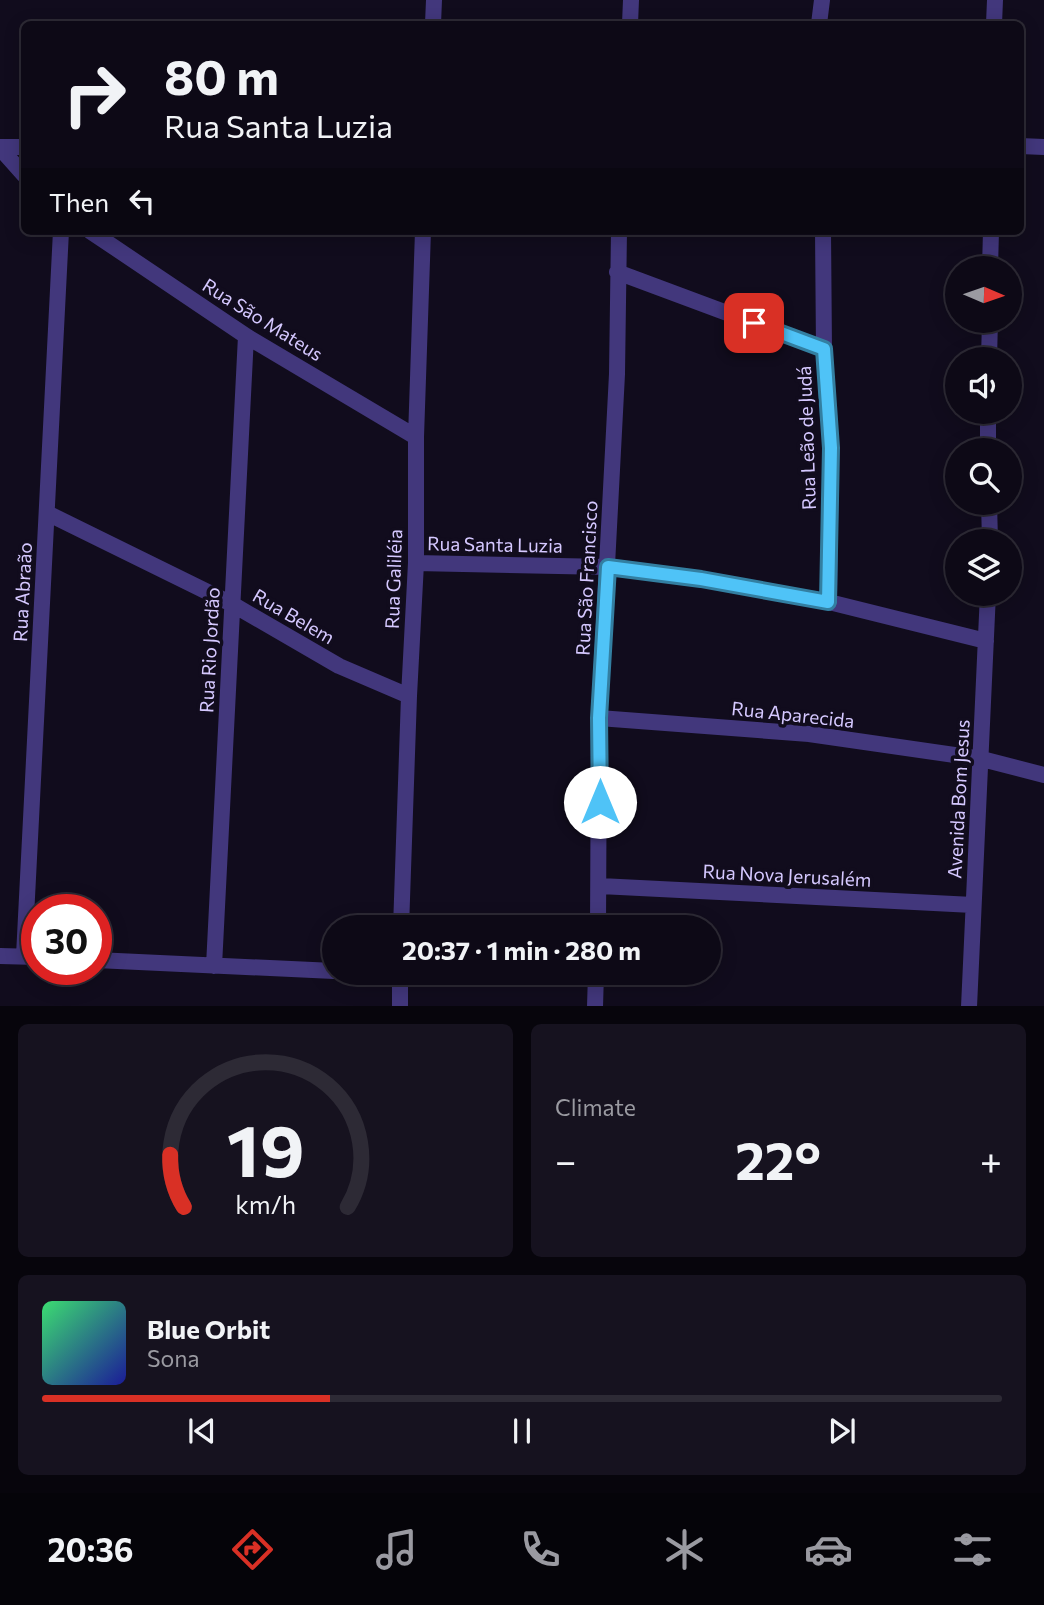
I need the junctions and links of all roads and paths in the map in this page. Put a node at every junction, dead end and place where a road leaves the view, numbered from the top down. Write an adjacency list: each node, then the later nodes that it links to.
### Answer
1 (434, 0): 5 (street)
2 (631, 0): 6 (street)
3 (822, 0): 7 (street)
4 (995, 0): 8 (street)
5 (433, 21)
6 (630, 21)
7 (819, 21)
8 (994, 21)
9 (1024, 146): 11 (street)
10 (21, 147): 12 (street)
11 (1044, 147)
12 (0, 148): 13 (street)
13 (21, 172)
14 (61, 235): 25 (street, Rua Abraão)
15 (96, 235): 22 (street, Rua São Mateus)
16 (423, 235): 24 (street, Rua Galiléia)
17 (619, 235): 21 (street, Rua São Francisco)
18 (822, 235): 23 (street, Rua Leão de Judá)
19 (991, 235): 20 (street)
20 (990, 256)
21 (617, 272): 23 (street); 27 (street, Rua São Francisco)
22 (246, 336): 24 (street, Rua São Mateus); 29 (street, Rua Rio Jordão)
23 (824, 349): 28 (street, Rua Leão de Judá)
24 (416, 437): 26 (street, Rua Galiléia)
25 (47, 513): 29 (street, Rua Belem); 37 (street, Rua Abraão)
26 (416, 563): 27 (street, Rua Santa Luzia); 32 (street, Rua Galiléia)
27 (608, 567): 28 (street, Rua Santa Luzia); 33 (street, Rua São Francisco)
28 (828, 602): 31 (street, Rua Santa Luzia)
29 (232, 604): 32 (street, Rua Belem); 44 (street, Rua Rio Jordão)
30 (987, 606): 31 (street, Avenida Bom Jesus)
31 (986, 641): 34 (street, Avenida Bom Jesus)
32 (409, 696): 39 (street, Rua Galiléia)
33 (599, 718): 34 (street, Rua Aparecida); 36 (street, Rua São Francisco)
34 (982, 759): 35 (street, Rua Aparecida); 38 (street, Avenida Bom Jesus)
35 (1044, 775)
36 (600, 886): 38 (street, Rua Nova Jerusalém); 40 (street, Rua São Francisco)
37 (32, 894)
38 (972, 905): 50 (street, Avenida Bom Jesus)
39 (401, 915)
40 (599, 915)
41 (0, 956): 42 (street)
42 (21, 956)
43 (112, 961): 44 (street)
44 (214, 966): 45 (street)
45 (322, 970)
46 (400, 985): 48 (street)
47 (596, 985): 49 (street)
48 (400, 1006)
49 (595, 1006)
50 (969, 1006)

